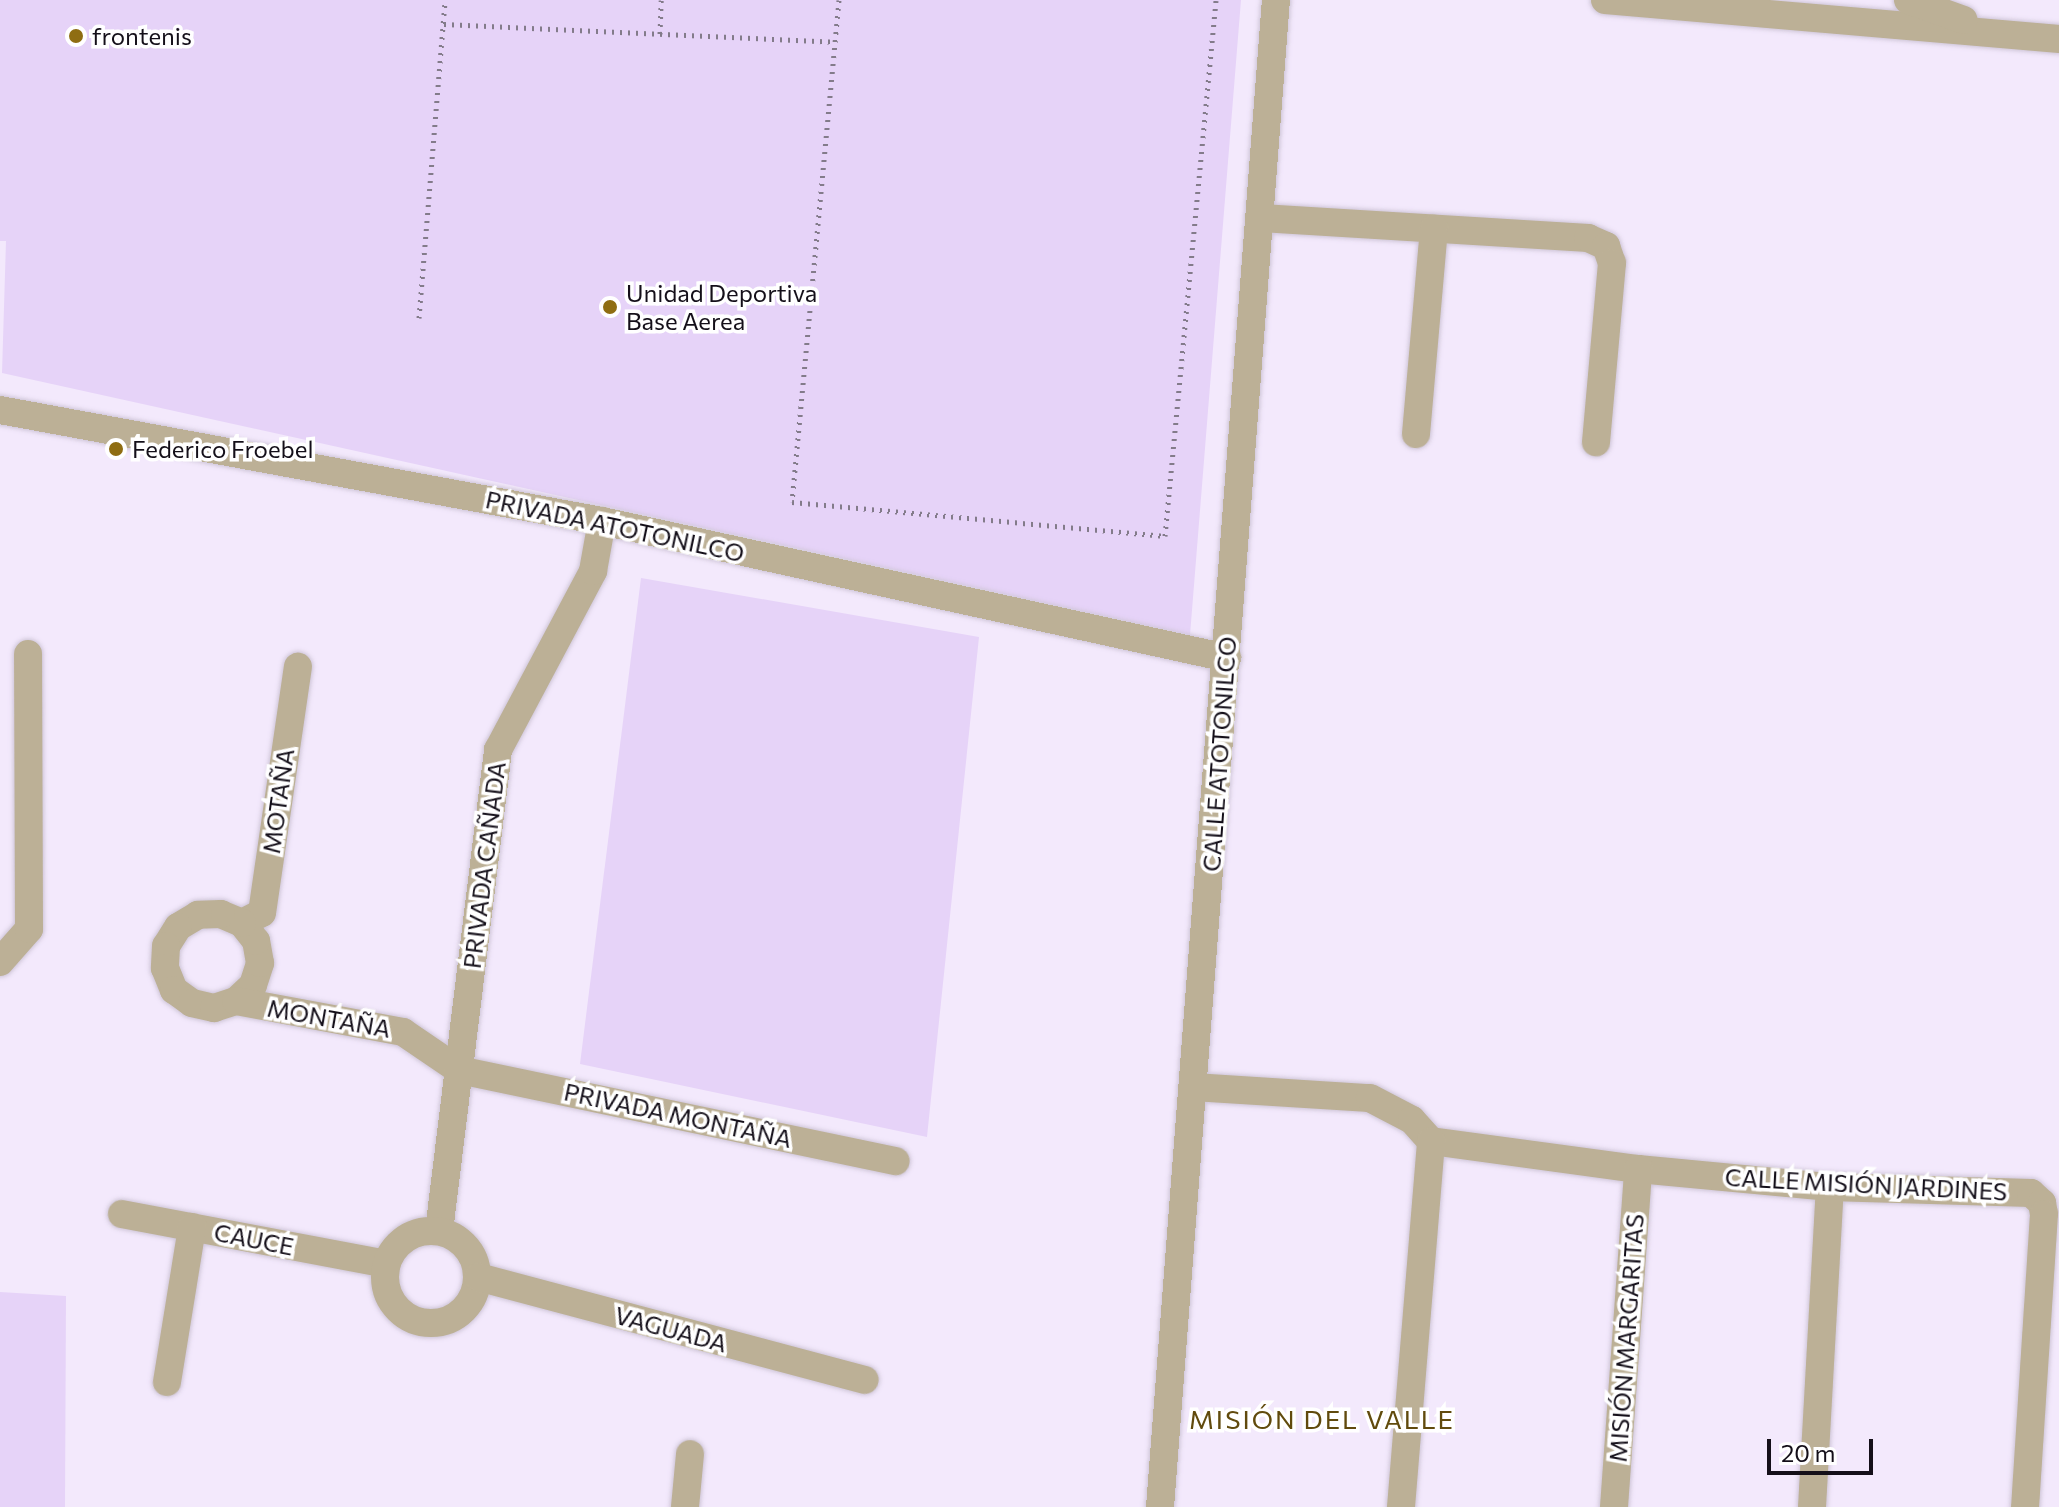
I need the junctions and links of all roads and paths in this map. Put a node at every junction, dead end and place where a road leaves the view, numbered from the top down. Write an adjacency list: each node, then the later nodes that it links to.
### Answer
1 (445, 0): 10 (path)
2 (661, 0): 12 (path)
3 (839, 0): 14 (path)
4 (1216, 0): 14 (path)
5 (1276, 0): 15 (street, CALLE ATOTONILCO)
6 (1605, 0): 9 (street)
7 (1758, 0): 9 (street)
8 (1908, 0): 13 (street)
9 (1832, 13): 13 (street)
10 (444, 24): 12 (path); 17 (path)
11 (2058, 31): 13 (street)
12 (660, 34): 14 (path)
13 (2002, 34)
14 (835, 42)
15 (1261, 218): 16 (street); 23 (street, CALLE ATOTONILCO)
16 (1434, 229): 19 (street); 20 (street)
17 (419, 318)
18 (0, 410): 21 (street, PRIVADA ATOTONILCO)
19 (1416, 434)
20 (1596, 442)
21 (602, 521): 23 (street, PRIVADA ATOTONILCO); 28 (street, PRIVADA CAÑADA)
22 (28, 654): 26 (street)
23 (1227, 658): 29 (street, CALLE ATOTONILCO)
24 (298, 667): 25 (street, MOTAÑA)
25 (242, 923): 27 (street); 27 (street)
26 (0, 962)
27 (236, 1001): 28 (street, MONTAÑA)
28 (459, 1070): 31 (street, PRIVADA MONTAÑA); 36 (street, PRIVADA CAÑADA)
29 (1193, 1087): 30 (street); 44 (street, CALLE ATOTONILCO)
30 (1431, 1141): 32 (street, CALLE MISIÓN JARDINES); 45 (street)
31 (896, 1161)
32 (1638, 1169): 33 (street, CALLE MISIÓN JARDINES); 46 (street, MISIÓN MARGARITAS)
33 (1830, 1187): 39 (street, CALLE MISIÓN JARDINES); 47 (street)
34 (122, 1214): 35 (street, CAUCE)
35 (192, 1227): 37 (street, CAUCE); 41 (street)
36 (439, 1231): 37 (street); 38 (street)
37 (386, 1264): 38 (street)
38 (478, 1277): 40 (street, VAGUADA)
39 (2048, 1359): 48 (street, CALLE MISIÓN JARDINES)
40 (864, 1380)
41 (167, 1382)
42 (690, 1454): 43 (street)
43 (685, 1507)
44 (1160, 1507)
45 (1401, 1507)
46 (1614, 1507)
47 (1812, 1507)
48 (2025, 1507)

